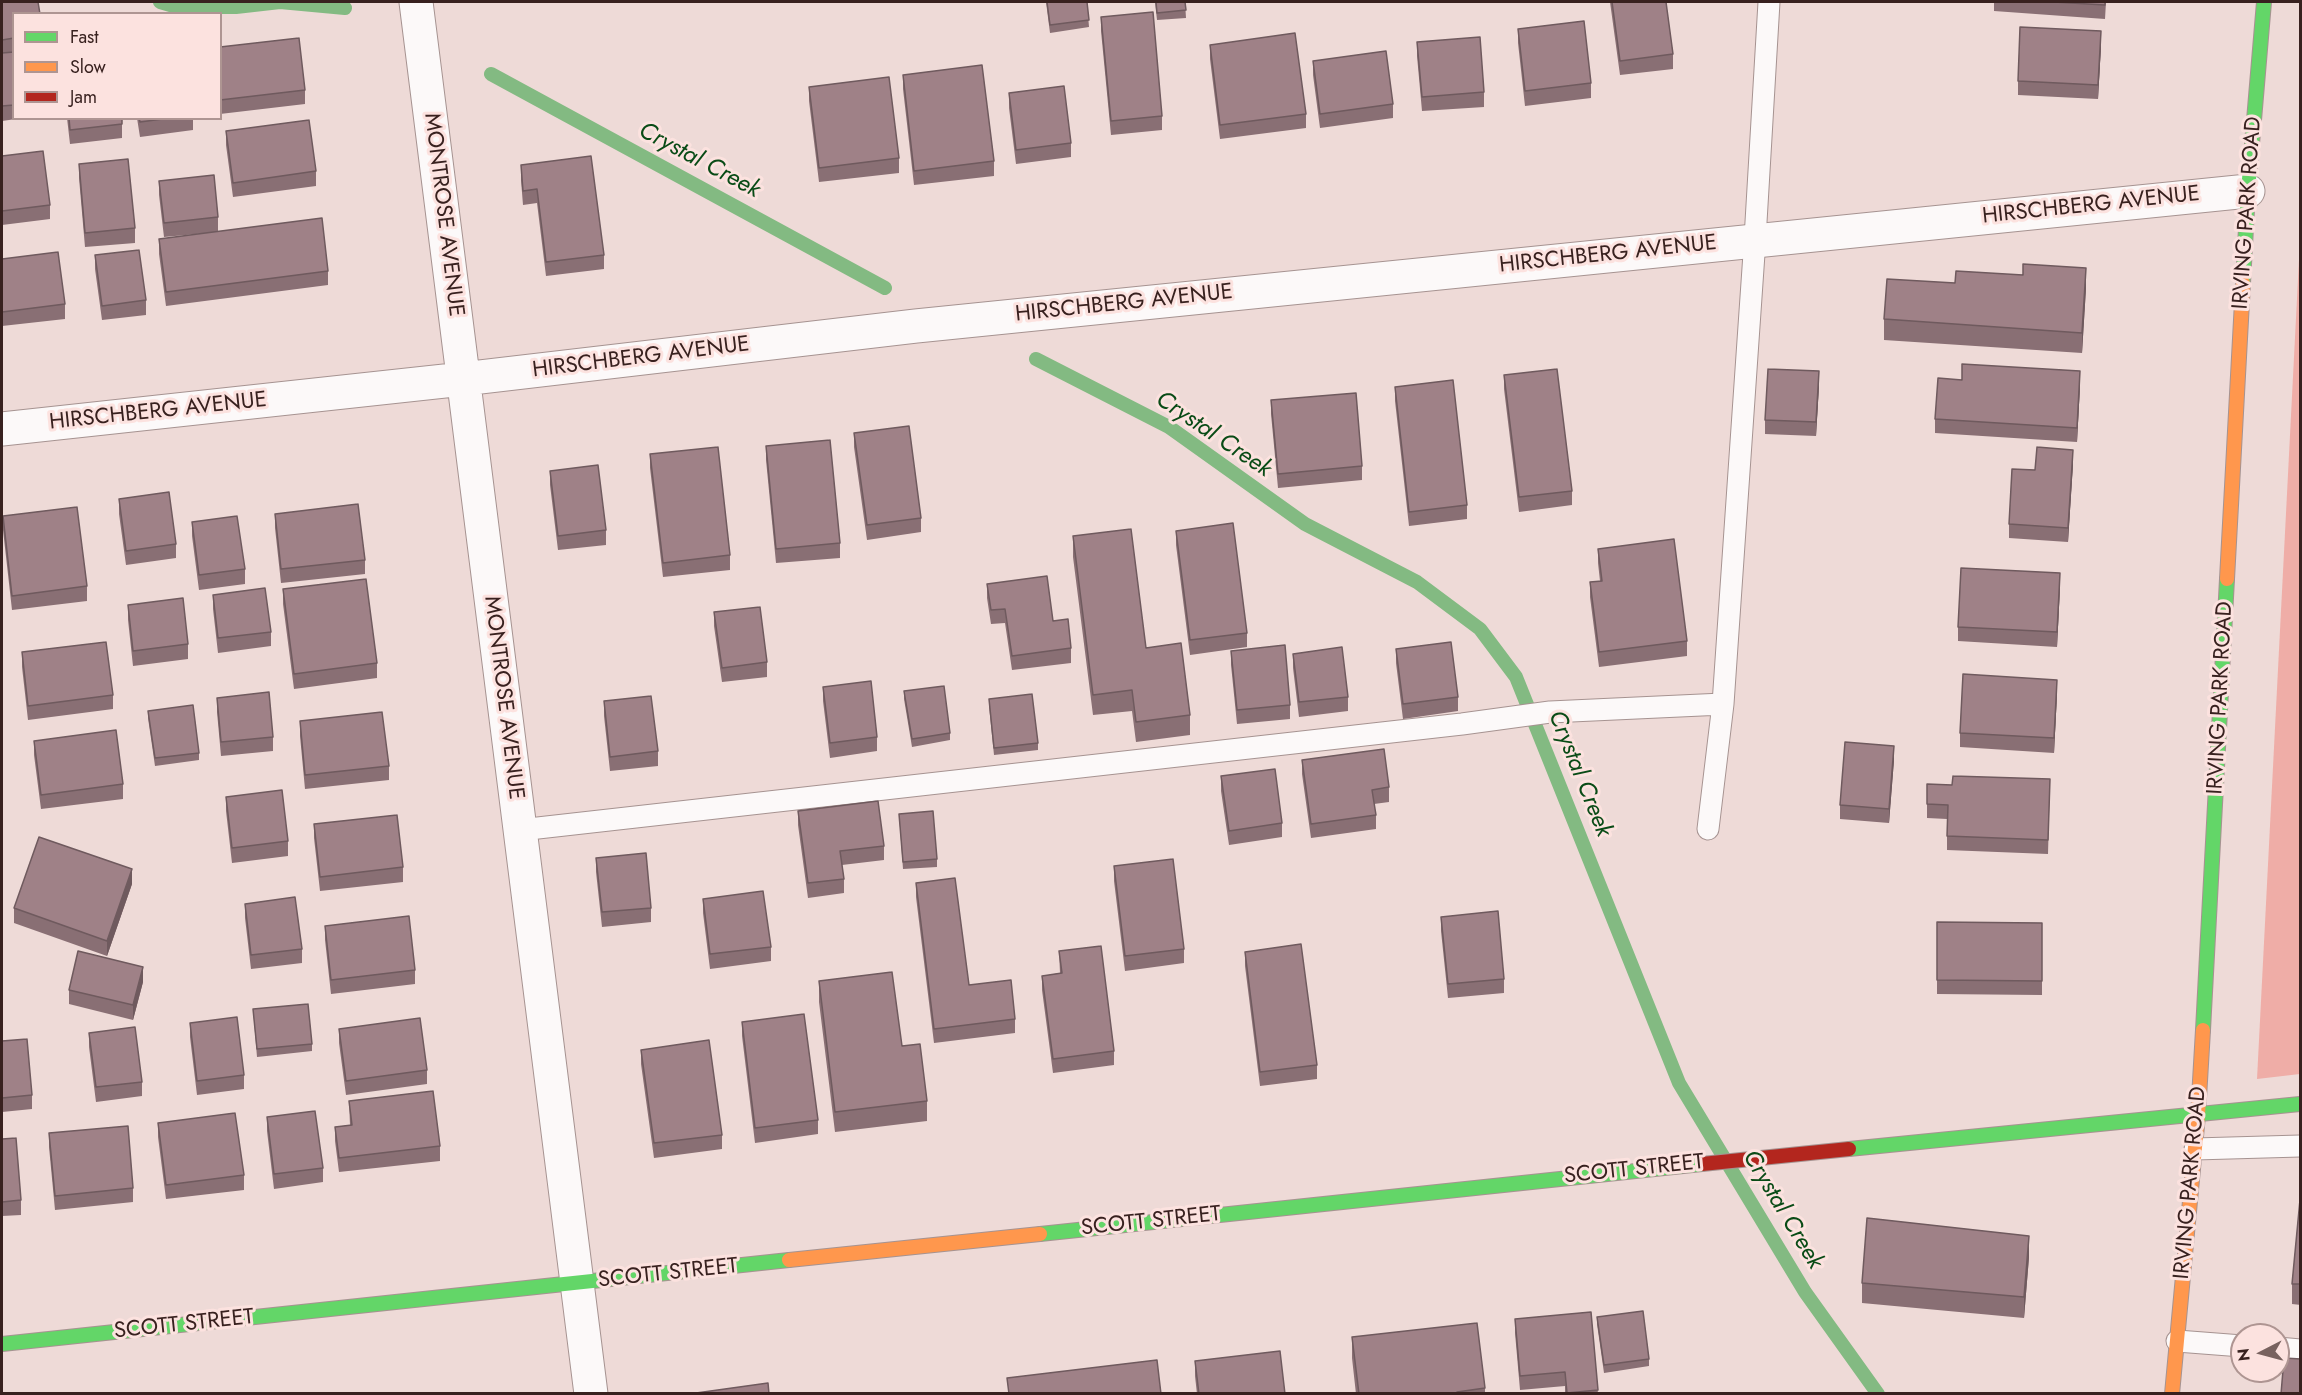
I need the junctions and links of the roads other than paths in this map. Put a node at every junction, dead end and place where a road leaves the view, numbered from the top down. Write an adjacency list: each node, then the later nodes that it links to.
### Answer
1 (416, 2): 6 (street, MONTROSE AVENUE)
2 (1769, 2): 5 (lane)
3 (2264, 2): 4 (street, IRVING PARK ROAD)
4 (2248, 191): 5 (street, HIRSCHBERG AVENUE); 12 (street, IRVING PARK ROAD)
5 (1755, 239): 6 (street, HIRSCHBERG AVENUE); 8 (lane)
6 (463, 379): 7 (street, HIRSCHBERG AVENUE); 10 (street, MONTROSE AVENUE)
7 (2, 429)
8 (1722, 704): 9 (lane); 10 (lane)
9 (1708, 829)
10 (520, 830): 15 (street, MONTROSE AVENUE)
11 (2301, 1104): 12 (street, SCOTT STREET)
12 (2198, 1115): 14 (street, IRVING PARK ROAD); 15 (street, SCOTT STREET)
13 (2301, 1146): 14 (lane)
14 (2195, 1149): 16 (street, IRVING PARK ROAD)
15 (577, 1283): 17 (street, SCOTT STREET); 19 (street, MONTROSE AVENUE)
16 (2177, 1341): 18 (lane); 20 (street, IRVING PARK ROAD)
17 (2, 1344)
18 (2230, 1345)
19 (591, 1394)
20 (2172, 1394)

